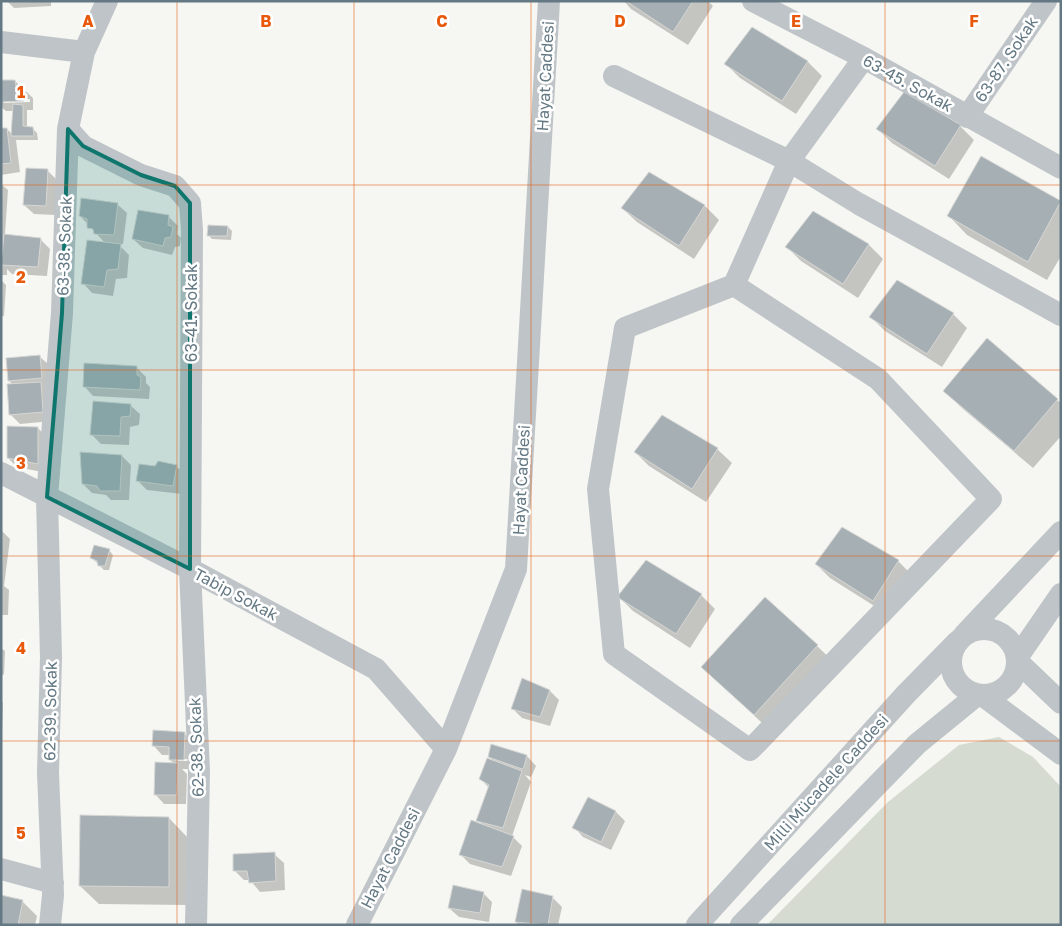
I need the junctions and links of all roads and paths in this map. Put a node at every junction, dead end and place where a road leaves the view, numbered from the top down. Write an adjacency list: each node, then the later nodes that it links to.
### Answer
1 (107, 1): 6 (street, 63-38. Sokak)
2 (549, 1): 24 (street, Hayat Caddesi)
3 (753, 1): 7 (street, 63-45. Sokak)
4 (1046, 1): 9 (street, 63-87. Sokak)
5 (1, 42): 6 (street)
6 (84, 52): 10 (street, 63-38. Sokak)
7 (864, 58): 9 (street, 63-45. Sokak); 11 (street)
8 (614, 76): 11 (street)
9 (967, 117): 12 (street, 63-45. Sokak)
10 (68, 129): 16 (street, 63-38. Sokak); 18 (street, 63-41. Sokak)
11 (789, 161): 13 (street); 14 (street)
12 (1061, 168)
13 (734, 284): 13 (street)
14 (1061, 315)
15 (1, 473): 16 (street, Tabip Sokak)
16 (48, 497): 18 (street, Tabip Sokak); 27 (street, 62-39. Sokak)
17 (1061, 532): 20 (street, Milli Mücadele Caddesi)
18 (190, 569): 24 (street, Tabip Sokak); 29 (street, 62-38. Sokak)
19 (1061, 594): 21 (street)
20 (960, 639): 21 (street); 22 (street); 31 (street, Milli Mücadele Caddesi)
21 (1017, 660): 22 (street); 23 (street)
22 (979, 695): 25 (street); 32 (street)
23 (1061, 704)
24 (446, 749): 30 (street, Hayat Caddesi)
25 (1061, 754)
26 (1, 869): 27 (street)
27 (53, 883): 28 (street, 62-39. Sokak)
28 (50, 925)
29 (196, 925)
30 (357, 925)
31 (697, 925)
32 (741, 925)

